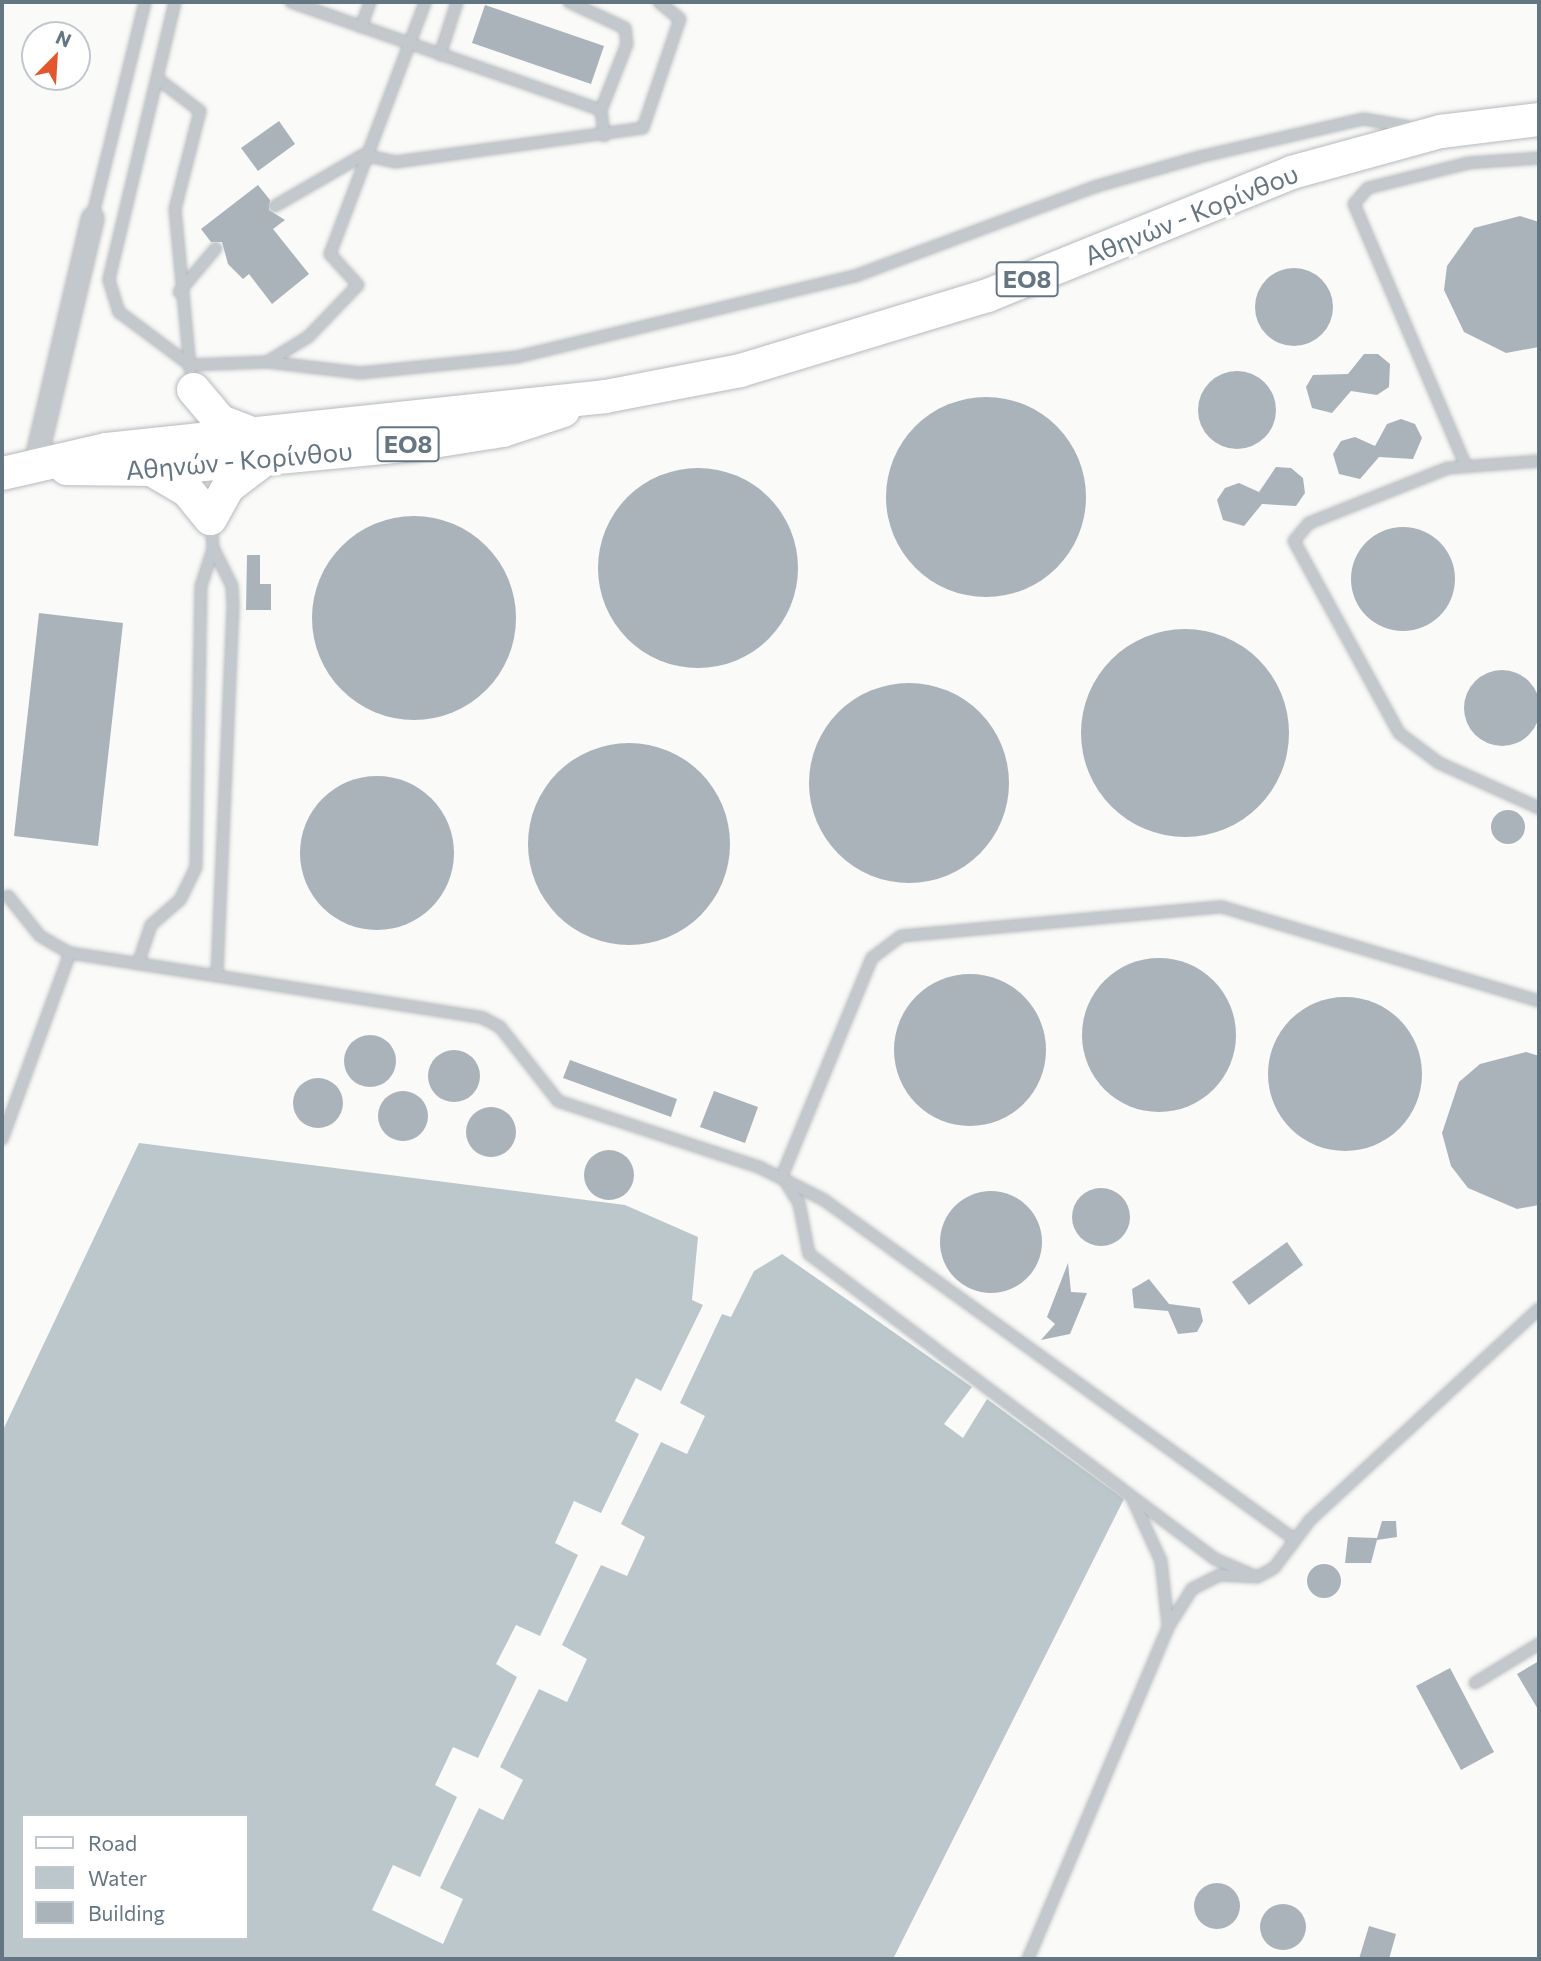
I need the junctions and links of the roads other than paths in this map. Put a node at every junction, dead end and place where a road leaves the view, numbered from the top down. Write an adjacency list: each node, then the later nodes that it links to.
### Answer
1 (145, 2): 20 (lane)
2 (175, 2): 12 (lane)
3 (291, 2): 9 (lane)
4 (370, 2): 9 (lane)
5 (425, 2): 10 (lane)
6 (457, 2): 11 (lane)
7 (569, 2): 13 (lane)
8 (659, 2): 16 (lane)
9 (361, 27): 10 (lane)
10 (410, 44): 11 (lane); 17 (lane)
11 (440, 55): 13 (lane)
12 (158, 79): 22 (lane); 25 (lane)
13 (601, 110): 16 (lane)
14 (1539, 119): 15 (main road, Αθηνών - Κορίνθου / ΕΟ8)
15 (1440, 131): 23 (lane); 24 (main road, Αθηνών - Κορίνθου / ΕΟ8)
16 (604, 135): 17 (lane)
17 (363, 155): 19 (lane); 23 (lane)
18 (1539, 158): 28 (lane)
19 (275, 206)
20 (92, 218): 29 (street)
21 (216, 248): 22 (lane)
22 (179, 292): 25 (lane)
23 (267, 362): 25 (lane)
24 (262, 446): 25 (main road, Αθηνών - Κορίνθου / ΕΟ8); 25 (main road); 25 (main road)
25 (202, 454): 26 (main road, Αθηνών - Κορίνθου / ΕΟ8); 26 (main road); 26 (main road); 34 (lane); 35 (lane)
26 (150, 457): 29 (main road, Αθηνών - Κορίνθου / ΕΟ8)
27 (1539, 461): 28 (lane)
28 (1465, 464): 31 (lane)
29 (34, 466): 30 (main road, Αθηνών - Κορίνθου / ΕΟ8)
30 (2, 472)
31 (1539, 808)
32 (8, 896): 33 (lane)
33 (70, 953): 34 (lane); 37 (lane)
34 (138, 964): 35 (lane)
35 (217, 973): 38 (lane)
36 (1539, 1002): 38 (lane)
37 (2, 1139)
38 (782, 1176): 40 (lane); 41 (lane)
39 (1539, 1309): 41 (lane)
40 (1122, 1488): 42 (lane); 43 (lane)
41 (1294, 1539): 42 (lane)
42 (1256, 1577): 43 (lane)
43 (1168, 1627): 46 (lane)
44 (1539, 1644): 45 (lane)
45 (1475, 1683)
46 (1028, 1959)

